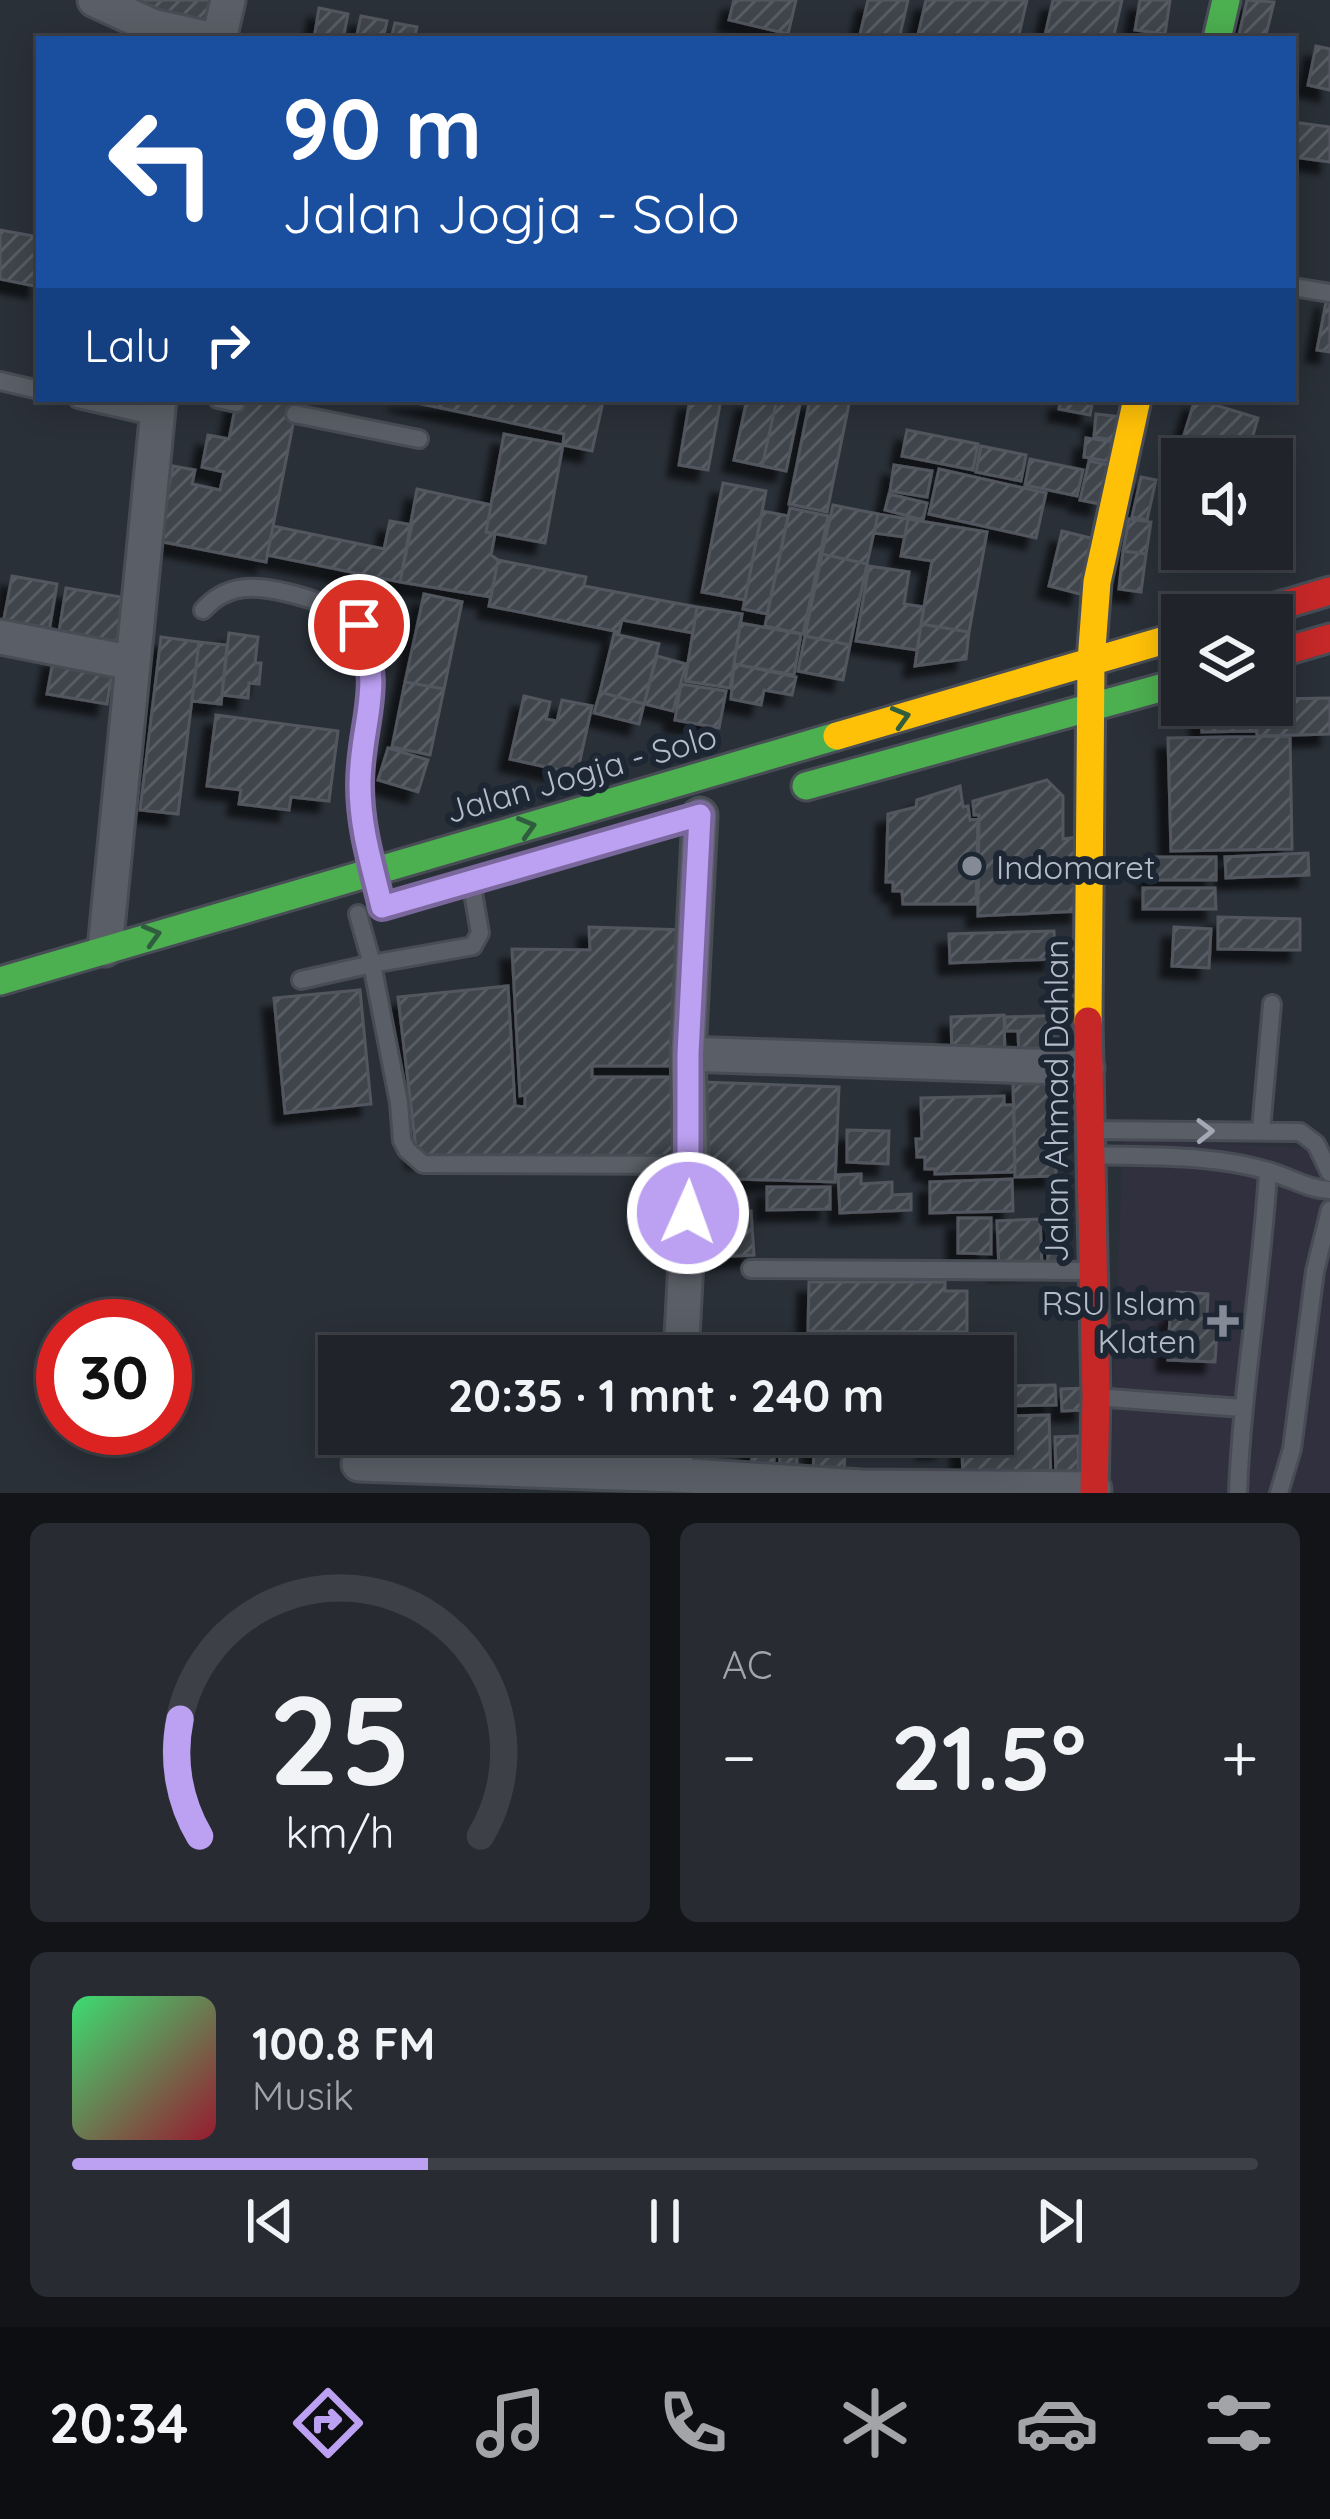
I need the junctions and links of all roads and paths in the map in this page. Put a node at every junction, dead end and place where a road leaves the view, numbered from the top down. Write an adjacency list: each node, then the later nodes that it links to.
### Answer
1 (94, 0): 4 (street)
2 (228, 0): 5 (street)
3 (1226, 0): 6 (main road)
4 (196, 36)
5 (220, 36)
6 (1218, 36)
7 (1296, 287): 8 (lane)
8 (1330, 293)
9 (0, 381): 10 (lane)
10 (36, 389)
11 (104, 402): 13 (lane)
12 (1137, 402): 23 (main road, Jalan Ahmad Dahlan)
13 (158, 408): 24 (street)
14 (295, 414): 15 (lane)
15 (419, 440)
16 (1330, 592): 17 (main road)
17 (1293, 603)
18 (203, 610): 30 (lane)
19 (0, 637): 24 (street)
20 (1330, 638): 22 (main road)
21 (1161, 640): 23 (main road, Jalan Jogja - Solo)
22 (1293, 649)
23 (1091, 661): 26 (main road, Jalan Ahmad Dahlan); 30 (main road, Jalan Jogja - Solo, one-way to 23)
24 (133, 663): 31 (street)
25 (1161, 688): 26 (main road)
26 (1093, 708): 27 (main road); 37 (main road, Jalan Ahmad Dahlan)
27 (790, 791)
28 (700, 816): 36 (street)
29 (471, 881): 32 (lane)
30 (365, 900): 31 (main road, Jalan Jogja - Solo, one-way to 30); 32 (lane)
31 (105, 949): 34 (main road, Jalan Jogja - Solo)
32 (372, 964): 33 (lane); 40 (lane)
33 (301, 980)
34 (0, 981)
35 (1272, 1004): 38 (lane)
36 (688, 1054): 37 (street); 40 (street)
37 (1087, 1068): 39 (main road, Jalan Ahmad Dahlan)
38 (1261, 1130): 39 (lane, one-way to 38); 42 (lane)
39 (1088, 1142): 41 (lane); 46 (main road, Jalan Ahmad Dahlan)
40 (691, 1165): 47 (street)
41 (1268, 1171): 43 (lane); 49 (lane)
42 (1330, 1173)
43 (1330, 1190)
44 (1330, 1210): 55 (lane)
45 (751, 1269): 46 (lane)
46 (1092, 1270): 48 (main road, Jalan Ahmad Dahlan)
47 (682, 1335)
48 (1096, 1396): 49 (lane); 53 (main road, Jalan Ahmad Dahlan)
49 (1242, 1408): 54 (lane)
50 (676, 1455): 52 (street)
51 (359, 1463): 52 (street)
52 (675, 1475): 53 (street)
53 (1094, 1491)
54 (1238, 1493)
55 (1279, 1493)

